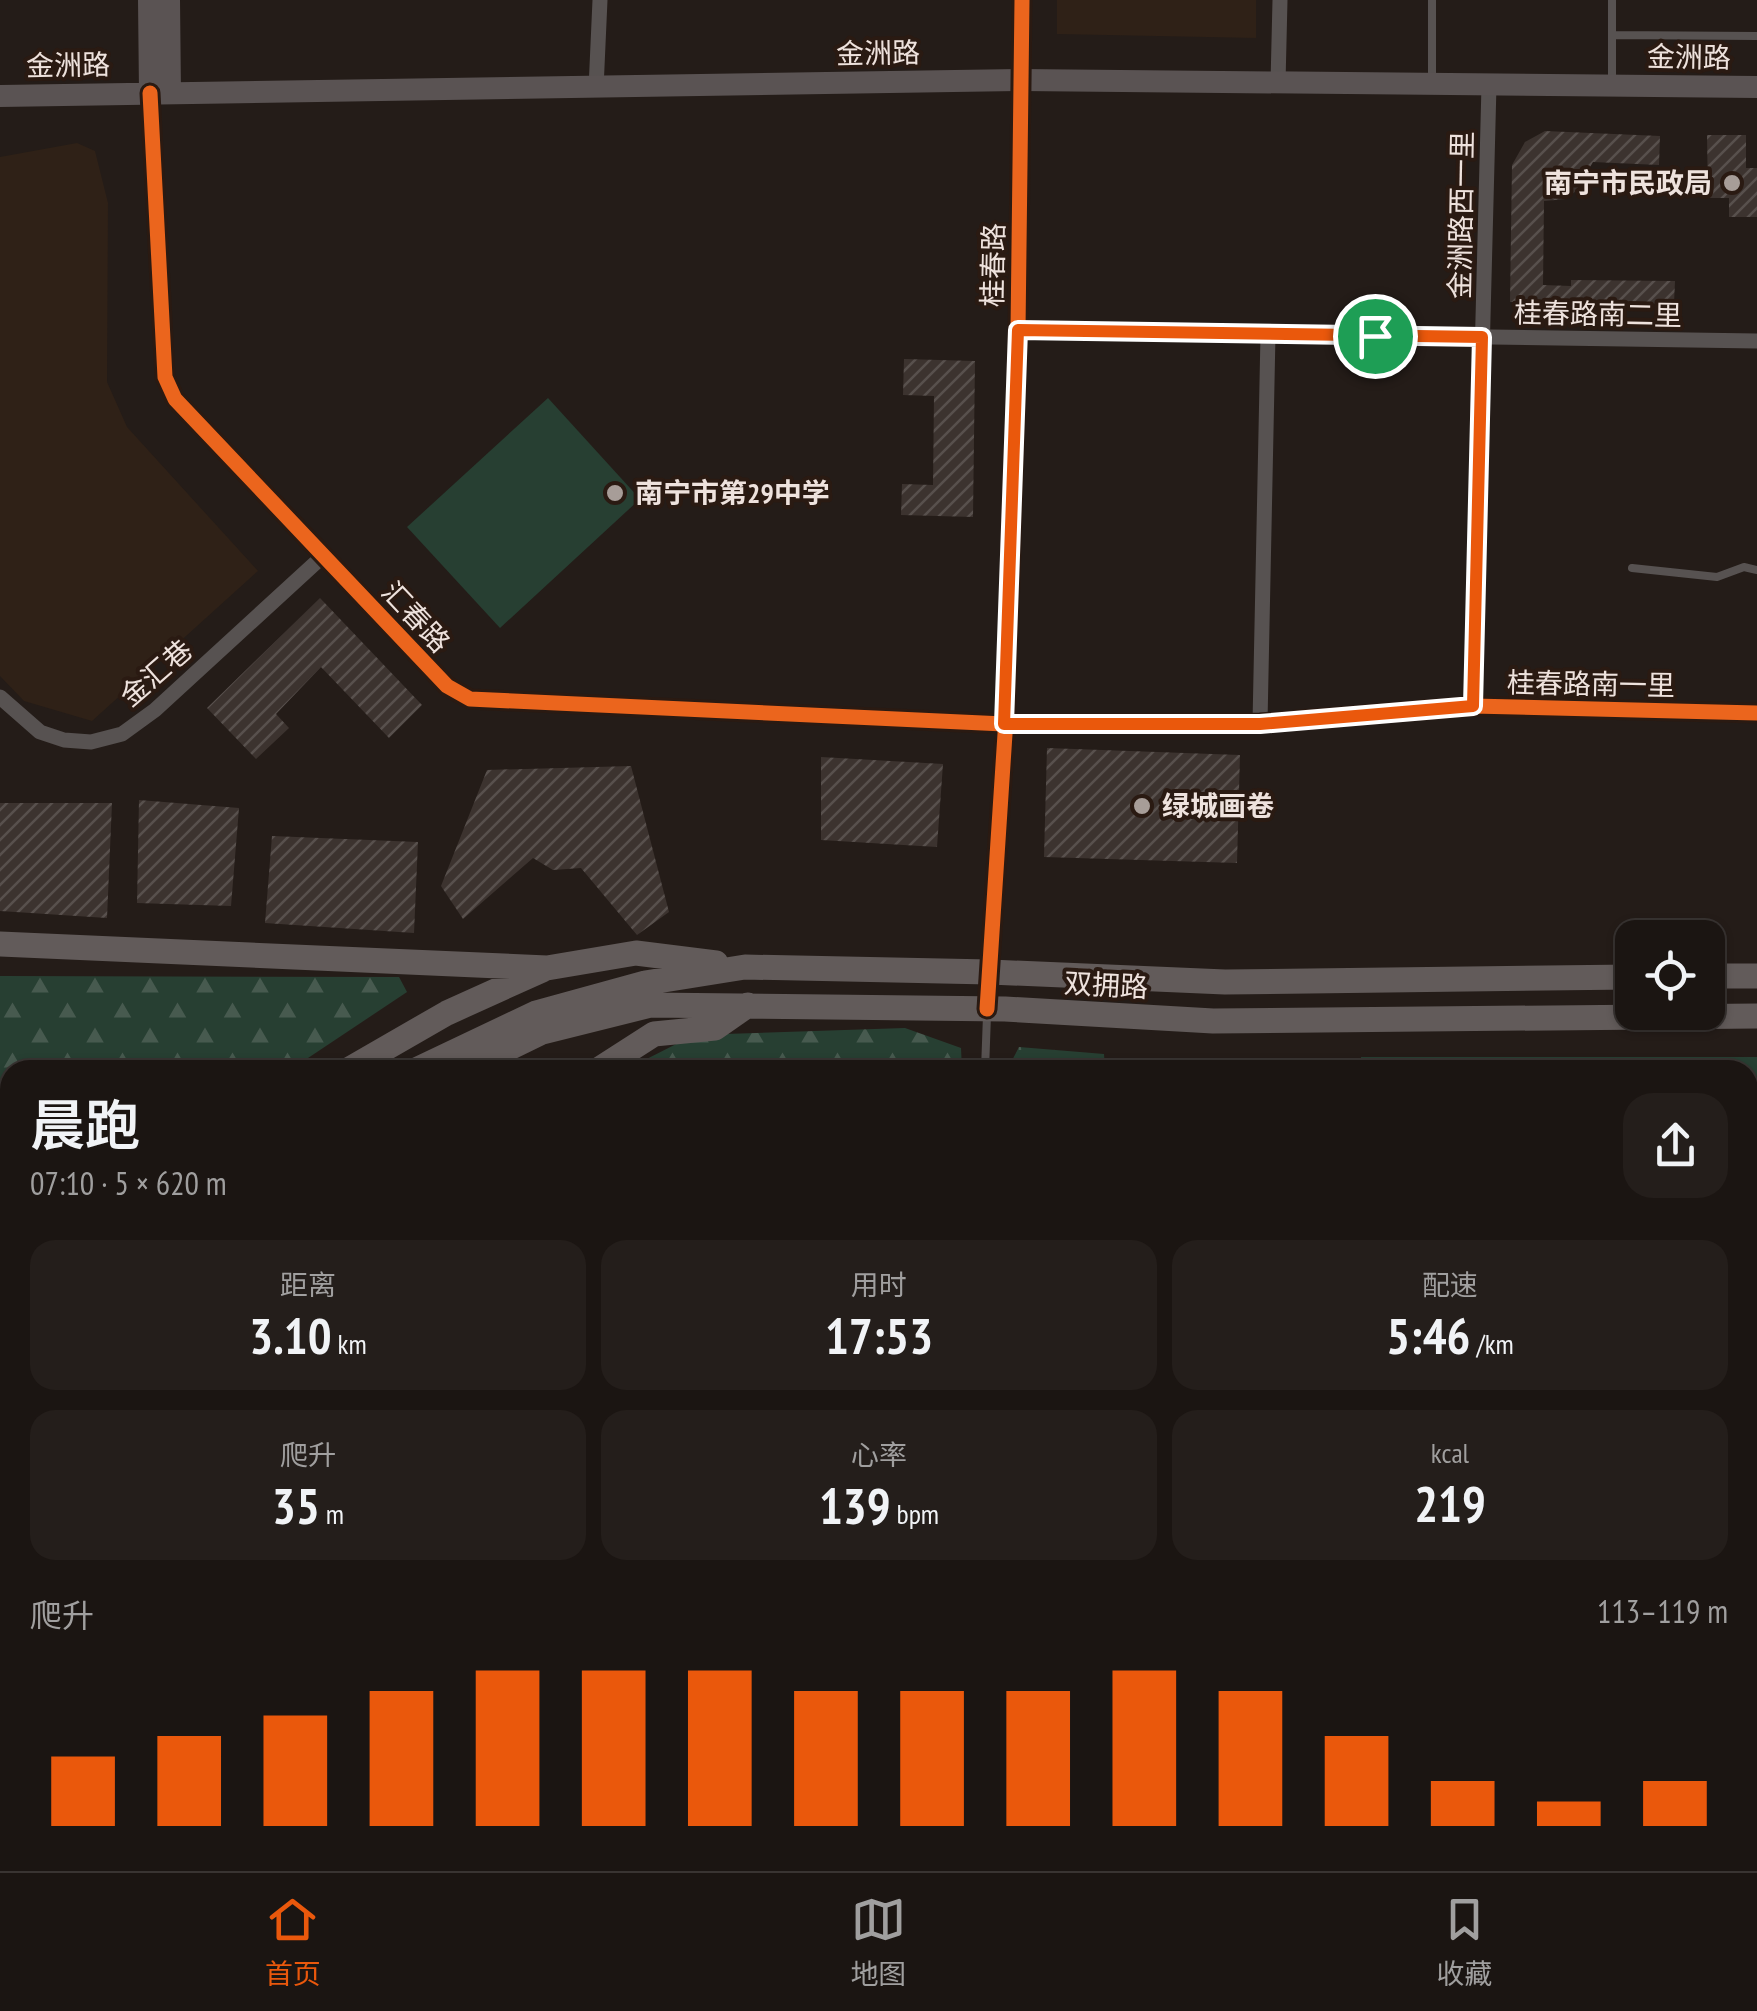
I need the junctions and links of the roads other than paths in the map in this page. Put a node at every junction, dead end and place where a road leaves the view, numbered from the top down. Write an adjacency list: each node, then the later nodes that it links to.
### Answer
1 (149, 0): 17 (main road, 汇春路)
2 (169, 0): 17 (main road, 汇春路)
3 (600, 0): 15 (street)
4 (1022, 0): 10 (street, 桂春路)
5 (1280, 0): 11 (street)
6 (1432, 0): 12 (lane)
7 (1612, 0): 8 (lane)
8 (1612, 35): 9 (lane); 14 (lane)
9 (1757, 36)
10 (1021, 80): 11 (main road, 金洲路); 15 (main road, 金洲路); 19 (street, 桂春路)
11 (1278, 83): 12 (main road, 金洲路)
12 (1432, 84): 13 (main road, 金洲路)
13 (1489, 85): 14 (main road, 金洲路); 21 (street, 金洲路西一里)
14 (1612, 86): 16 (main road, 金洲路)
15 (596, 88): 17 (main road, 金洲路)
16 (1757, 88)
17 (160, 93): 18 (main road, 金洲路); 23 (street, 汇春路)
18 (0, 96)
19 (1018, 330): 20 (street, 桂春路南二里); 29 (street, 桂春路)
20 (1268, 334): 21 (street, 桂春路南二里); 30 (street)
21 (1482, 337): 22 (street, 桂春路南二里); 27 (street, 金洲路西一里)
22 (1757, 341)
23 (323, 556): 26 (street, 金汇巷); 29 (street, 汇春路)
24 (1632, 568): 25 (lane)
25 (1757, 570)
26 (0, 697)
27 (1473, 706): 28 (street, 桂春路南一里); 30 (street, 桂春路南一里)
28 (1757, 713)
29 (1004, 724): 30 (street, 桂春路南一里); 34 (street, 桂春路)
30 (1260, 724)
31 (0, 944): 33 (main road)
32 (745, 967): 33 (main road); 34 (main road, 双拥路); 42 (main road, 双拥路)
33 (547, 968): 41 (main road)
34 (990, 972): 37 (main road, 双拥路); 39 (street, 桂春路)
35 (1725, 976): 36 (main road)
36 (1757, 976)
37 (1615, 977)
38 (748, 1005): 39 (main road, 双拥路); 43 (main road, 双拥路); 44 (main road)
39 (987, 1009): 40 (main road, 双拥路); 45 (lane)
40 (1757, 1016)
41 (365, 1060)
42 (437, 1060)
43 (485, 1060)
44 (614, 1060)
45 (985, 1060)

